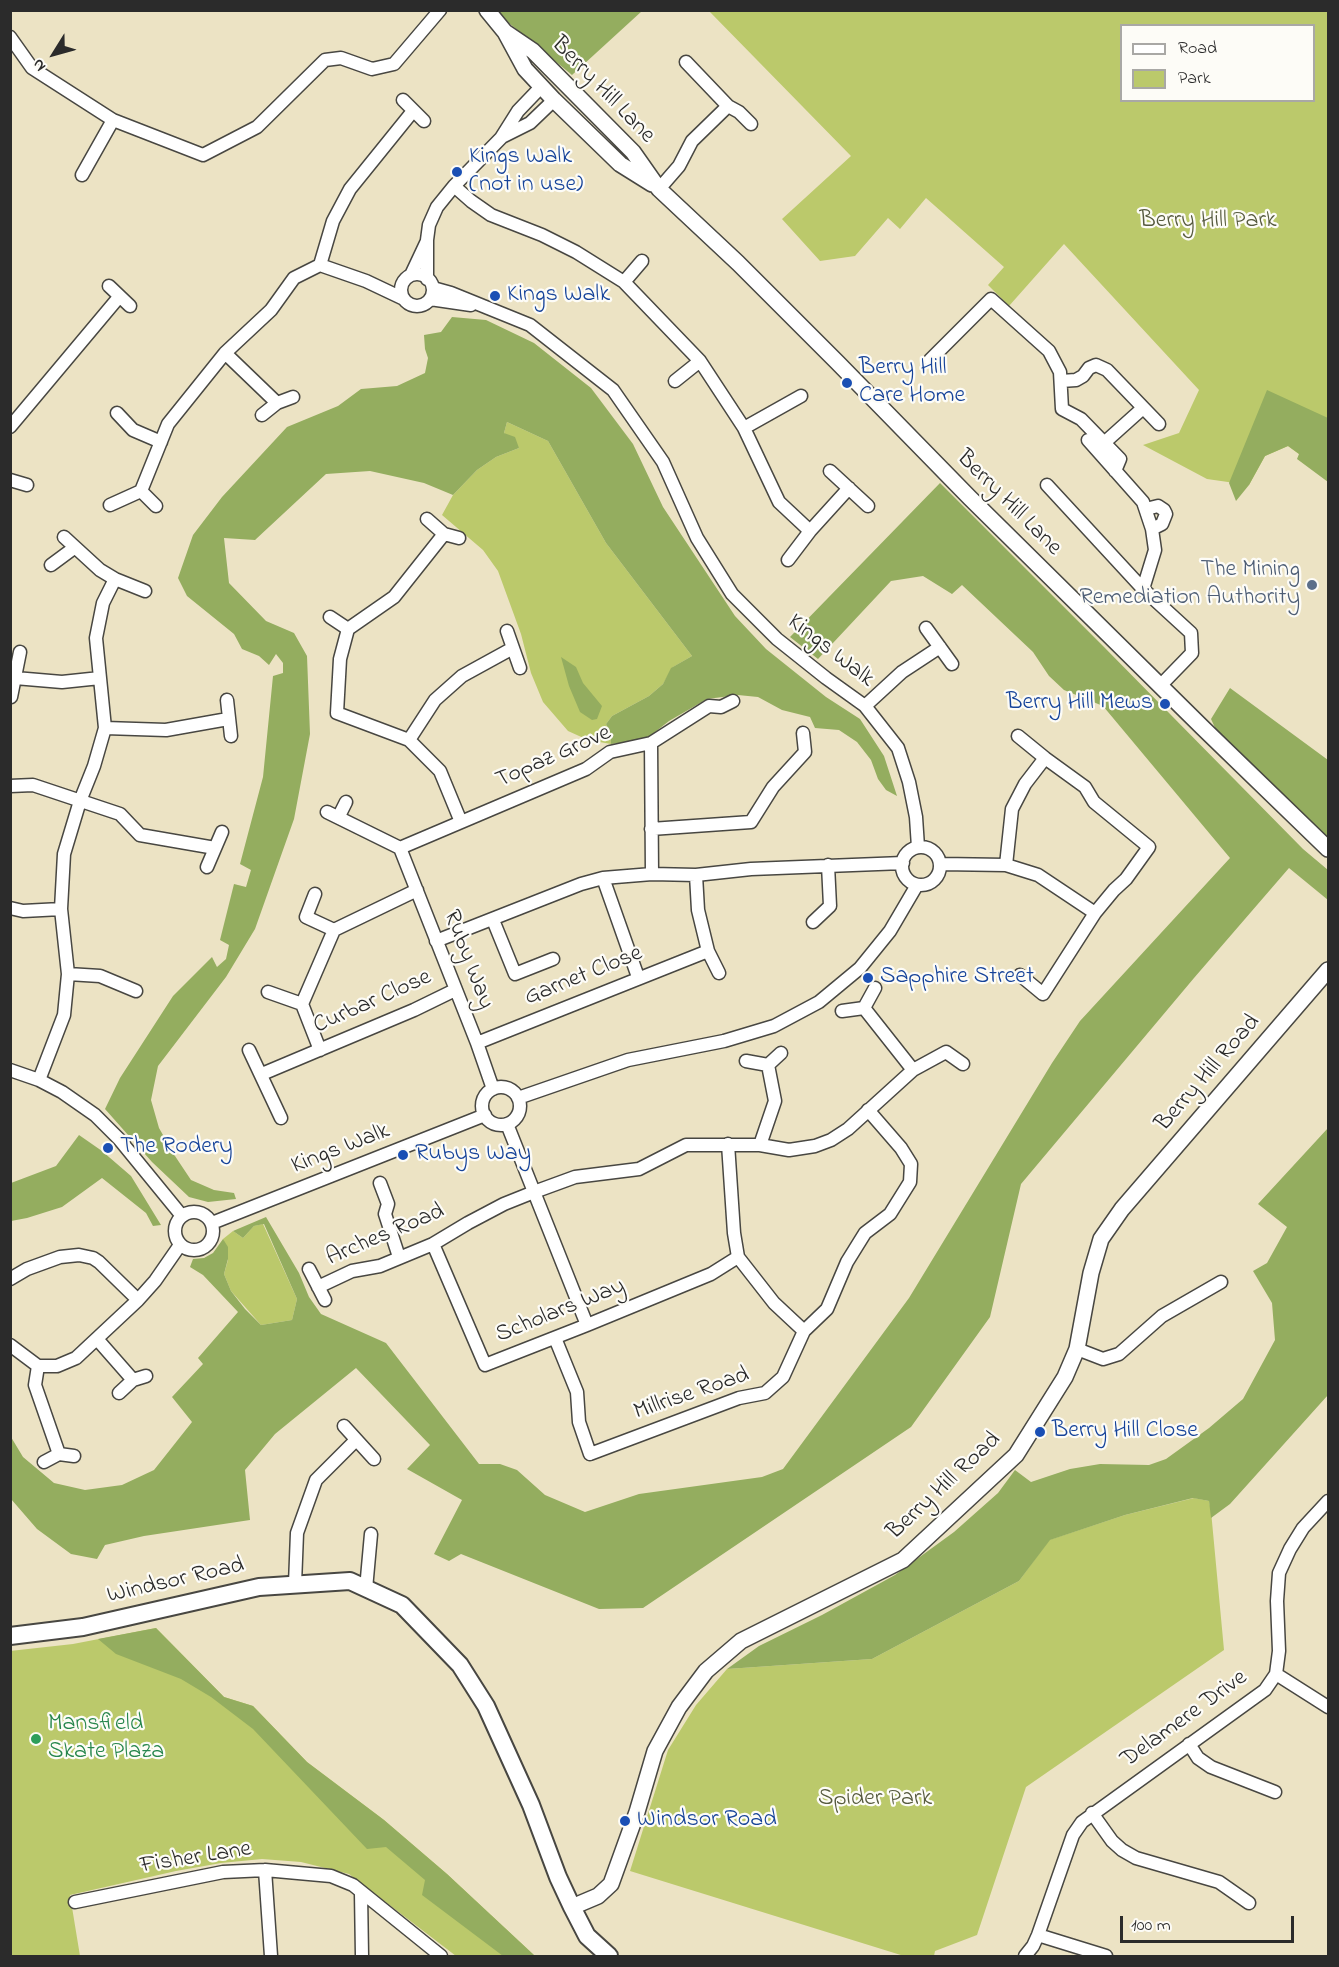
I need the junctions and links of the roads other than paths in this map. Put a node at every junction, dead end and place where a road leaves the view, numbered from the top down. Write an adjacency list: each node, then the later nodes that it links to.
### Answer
1 (440, 10): 10 (street)
2 (487, 10): 5 (street)
3 (10, 37): 10 (street)
4 (687, 62): 8 (street)
5 (552, 83): 7 (street, Berry Hill Lane); 13 (street); 16 (street, Berry Hill Lane)
6 (403, 100): 9 (street)
7 (554, 100): 13 (street); 16 (street, Berry Hill Lane)
8 (728, 106): 12 (street); 16 (street)
9 (413, 111): 11 (street); 19 (street)
10 (113, 120): 14 (street)
11 (424, 121)
12 (751, 124)
13 (501, 138): 15 (street)
14 (82, 175)
15 (454, 186): 17 (street); 22 (street)
16 (659, 189): 77 (street, Berry Hill Lane)
17 (427, 240): 20 (street); 24 (street)
18 (642, 261): 22 (street)
19 (320, 265): 21 (street); 28 (street)
20 (406, 279): 21 (street); 24 (street); 26 (street)
21 (366, 281): 26 (street)
22 (624, 282): 30 (street)
23 (108, 286): 25 (street)
24 (430, 288): 26 (street); 81 (street, Kings Walk)
25 (119, 297): 27 (street); 40 (street)
26 (404, 299)
27 (130, 306)
28 (225, 353): 35 (street); 43 (street)
29 (930, 360): 32 (street)
30 (700, 361): 31 (street); 41 (street)
31 (675, 381)
32 (1061, 381): 36 (street); 44 (street)
33 (801, 396): 41 (street)
34 (293, 397): 35 (street)
35 (277, 403): 38 (street)
36 (1143, 408): 39 (street); 44 (street)
37 (117, 413): 43 (street)
38 (262, 415)
39 (1159, 424)
40 (10, 427)
41 (744, 428): 56 (street)
42 (1088, 440): 46 (street)
43 (161, 442): 51 (street)
44 (1104, 443): 46 (street)
45 (830, 471): 50 (street)
46 (1115, 471): 64 (street)
47 (10, 480): 49 (street)
48 (1047, 484): 64 (street)
49 (27, 485)
50 (849, 488): 54 (street); 56 (street)
51 (141, 491): 52 (street); 53 (street)
52 (110, 505)
53 (156, 506)
54 (868, 506)
55 (427, 519): 57 (street)
56 (810, 531): 61 (street)
57 (444, 534): 59 (street); 68 (street)
58 (64, 537): 60 (street)
59 (459, 538)
60 (74, 548): 62 (street); 63 (street)
61 (788, 560)
62 (51, 565)
63 (115, 579): 65 (street); 76 (street)
64 (1143, 589): 77 (street)
65 (145, 591)
66 (330, 617): 68 (street)
67 (926, 628): 70 (street)
68 (348, 629): 87 (street)
69 (507, 631): 71 (street)
70 (940, 646): 73 (street); 81 (street)
71 (513, 648): 74 (street); 87 (street)
72 (20, 652): 75 (street)
73 (952, 664)
74 (520, 668)
75 (15, 678): 76 (street); 78 (street)
76 (100, 678): 83 (street)
77 (1160, 686): 99 (street, Berry Hill Lane)
78 (11, 697)
79 (227, 700): 82 (street)
80 (733, 701): 88 (street, Topaz Grove)
81 (865, 705): 96 (street, Kings Walk)
82 (228, 718): 83 (street); 85 (street)
83 (105, 728): 91 (street)
84 (803, 733): 94 (street)
85 (231, 736)
86 (1018, 736): 89 (street)
87 (409, 740): 93 (street)
88 (651, 743): 93 (street, Topaz Grove); 94 (street)
89 (1045, 758): 102 (street); 113 (street)
90 (10, 786): 91 (street)
91 (80, 801): 97 (street); 112 (street)
92 (346, 802): 98 (street)
93 (461, 822): 98 (street, Topaz Grove)
94 (651, 830): 105 (street)
95 (222, 832): 97 (street)
96 (918, 847): 100 (street); 101 (street)
97 (215, 848): 104 (street)
98 (400, 848): 109 (street, Ruby Way)
99 (1329, 849)
100 (903, 862): 103 (street); 108 (street)
101 (941, 864): 102 (street); 108 (street)
102 (1006, 865): 113 (street)
103 (828, 866): 106 (street); 115 (street)
104 (207, 867)
105 (652, 874): 106 (street); 107 (street)
106 (696, 875): 118 (street)
107 (603, 878): 114 (street); 124 (street)
108 (917, 885): 147 (street)
109 (417, 890): 116 (street); 117 (street, Ruby Way)
110 (315, 894): 116 (street)
111 (10, 908): 112 (street)
112 (61, 909): 122 (street)
113 (1095, 913): 123 (street)
114 (493, 920): 117 (street); 119 (street)
115 (813, 922)
116 (334, 930): 129 (street)
117 (436, 941): 126 (street, Ruby Way)
118 (708, 951): 121 (street); 124 (street, Garnet Close)
119 (554, 959)
120 (1329, 970): 173 (street, Berry Hill Road)
121 (719, 973)
122 (68, 974): 127 (street); 145 (street)
123 (1020, 975)
124 (638, 977): 133 (street, Garnet Close)
125 (874, 988): 130 (street)
126 (455, 990): 133 (street, Ruby Way); 135 (street, Curbar Close)
127 (136, 991)
128 (268, 992): 129 (street)
129 (302, 1004): 135 (street)
130 (864, 1008): 131 (street); 143 (street)
131 (842, 1011)
132 (953, 1041): 136 (street)
133 (477, 1043): 146 (street, Ruby Way)
134 (249, 1050): 144 (street)
135 (314, 1052): 141 (street, Curbar Close); 144 (street, Curbar Close)
136 (946, 1052): 139 (street); 143 (street, Arches Road)
137 (781, 1053): 140 (street)
138 (747, 1061): 140 (street)
139 (963, 1064)
140 (768, 1065): 153 (street)
141 (313, 1067)
142 (10, 1070): 145 (street)
143 (913, 1070): 148 (street, Arches Road)
144 (262, 1074): 150 (street)
145 (39, 1080): 156 (street)
146 (492, 1089): 147 (street); 149 (street)
147 (518, 1098): 151 (street)
148 (868, 1110): 153 (street, Arches Road); 169 (street, Millrise Road)
149 (485, 1115): 151 (street); 157 (street, Kings Walk)
150 (281, 1118)
151 (507, 1124): 155 (street)
152 (728, 1144): 153 (street, Arches Road); 155 (street, Arches Road); 161 (street)
153 (760, 1145)
154 (380, 1183): 160 (street)
155 (534, 1192): 158 (street, Arches Road); 168 (street)
156 (182, 1216): 157 (street); 159 (street)
157 (212, 1223): 159 (street)
158 (433, 1244): 160 (street, Arches Road); 170 (street, Scholars Way)
159 (180, 1245): 166 (street)
160 (399, 1257): 165 (street, Arches Road)
161 (738, 1257): 168 (street, Scholars Way); 169 (street)
162 (309, 1269): 165 (street, Arches Road)
163 (10, 1279): 166 (street)
164 (1215, 1280): 173 (street)
165 (318, 1287): 167 (street, Arches Road)
166 (138, 1300): 171 (street)
167 (325, 1300)
168 (587, 1325): 170 (street, Scholars Way)
169 (804, 1330): 170 (street, Millrise Road)
170 (555, 1338)
171 (97, 1339): 174 (street); 176 (street)
172 (10, 1345): 174 (street)
173 (1077, 1348): 198 (street, Berry Hill Road)
174 (38, 1366): 180 (street)
175 (146, 1376): 176 (street)
176 (133, 1380): 177 (street)
177 (119, 1393)
178 (344, 1426): 179 (street)
179 (356, 1440): 182 (street); 186 (street)
180 (59, 1454): 181 (street); 183 (street)
181 (74, 1456)
182 (374, 1459)
183 (44, 1461)
184 (1329, 1501): 189 (street, Delamere Drive)
185 (371, 1533): 187 (street)
186 (296, 1584): 187 (main road, Windsor Road); 188 (main road, Windsor Road)
187 (366, 1589): 198 (main road, Windsor Road)
188 (10, 1636)
189 (1276, 1674): 190 (street); 191 (street, Delamere Drive)
190 (1329, 1707)
191 (1189, 1744): 192 (street); 193 (street, Delamere Drive)
192 (1275, 1792)
193 (1092, 1813): 197 (street); 199 (street, Delamere Drive)
194 (265, 1870): 195 (street, Fisher Lane); 196 (street, Fisher Lane); 200 (street)
195 (361, 1893): 201 (street); 202 (street, Fisher Lane)
196 (75, 1902)
197 (1249, 1903)
198 (572, 1907): 203 (main road, Windsor Road)
199 (1038, 1935): 204 (street, Delamere Drive); 205 (street)
200 (271, 1956)
201 (362, 1956)
202 (441, 1956)
203 (609, 1956)
204 (1025, 1956)
205 (1106, 1956)

